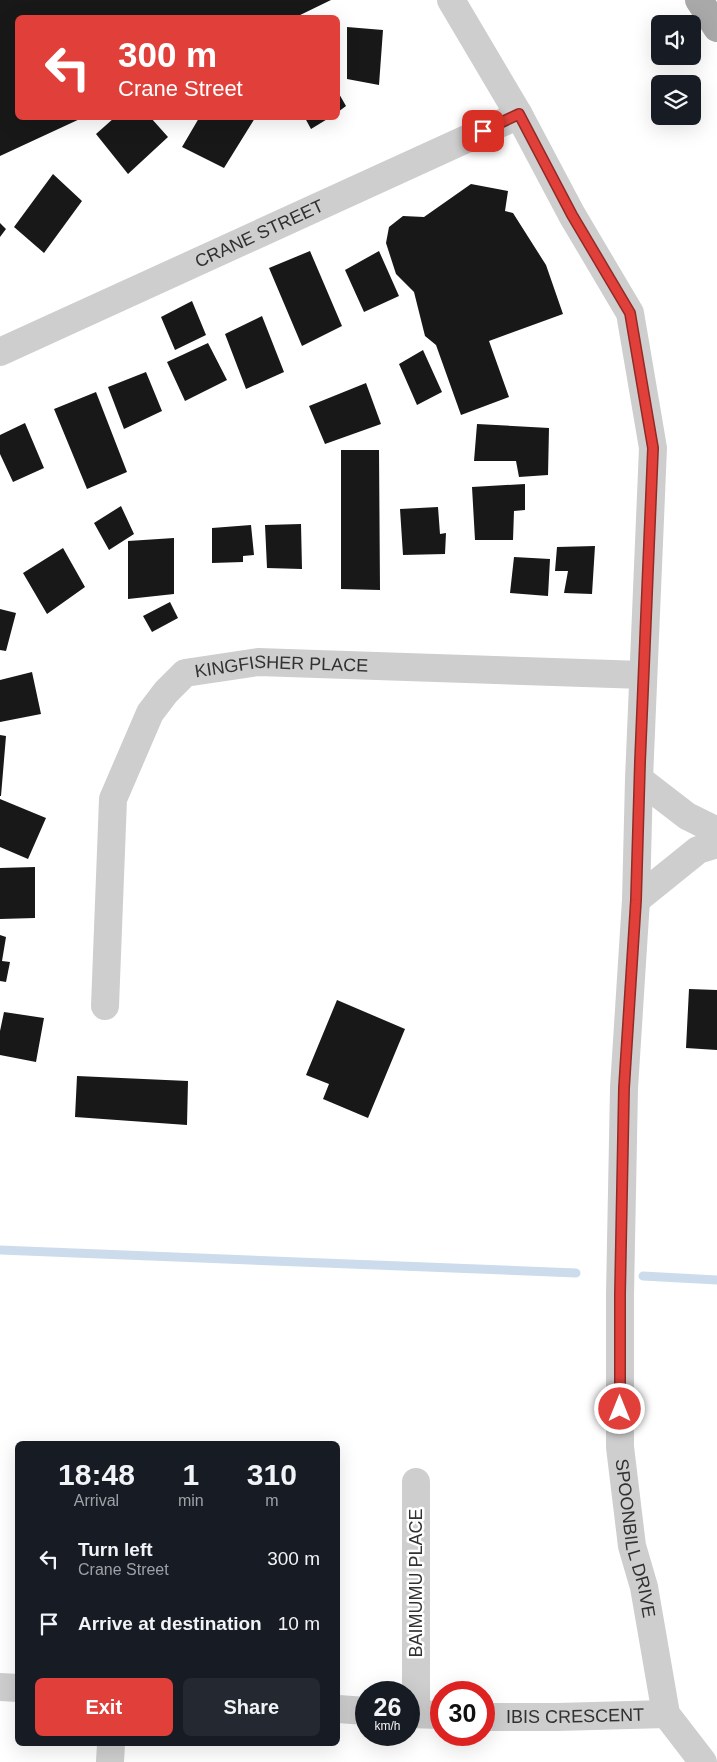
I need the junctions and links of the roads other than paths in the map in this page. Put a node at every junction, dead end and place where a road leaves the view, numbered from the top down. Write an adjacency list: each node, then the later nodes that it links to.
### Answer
1 (451, 0): 4 (street, SPOONBILL DRIVE)
2 (699, 0): 3 (main road)
3 (717, 28)
4 (519, 114): 5 (street, CRANE STREET); 6 (street, SPOONBILL DRIVE)
5 (0, 352)
6 (643, 675): 7 (street, SPOONBILL DRIVE); 11 (street, KINGFISHER PLACE)
7 (639, 779): 8 (street); 10 (street, SPOONBILL DRIVE)
8 (717, 831)
9 (717, 844): 10 (street)
10 (636, 900): 18 (street, SPOONBILL DRIVE)
11 (104, 1006)
12 (416, 1482): 17 (street, BAIMUMU PLACE)
13 (0, 1687): 14 (street)
14 (15, 1688)
15 (340, 1709): 16 (street)
16 (355, 1710)
17 (422, 1714)
18 (666, 1714): 19 (street, IBIS CRESCENT); 22 (street, SPOONBILL DRIVE)
19 (495, 1717)
20 (111, 1746): 21 (street)
21 (110, 1762)
22 (703, 1762)

